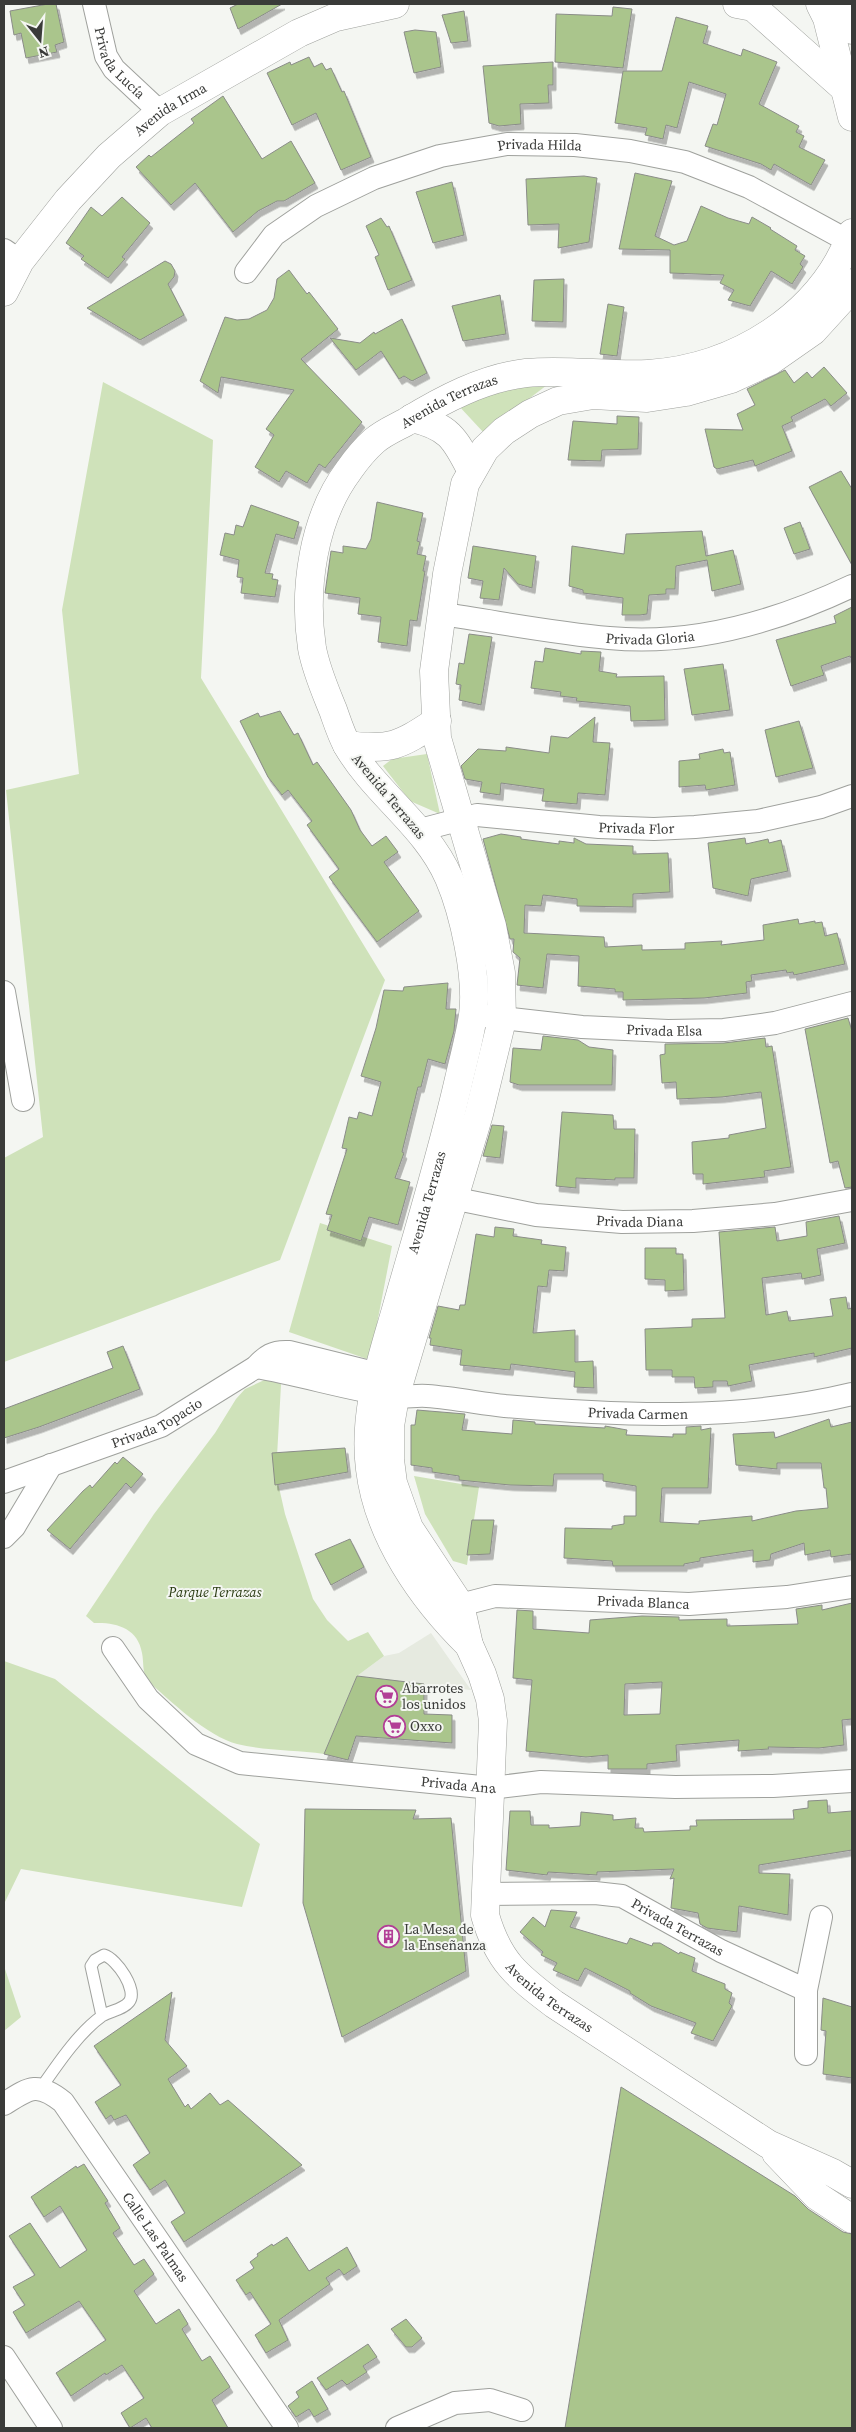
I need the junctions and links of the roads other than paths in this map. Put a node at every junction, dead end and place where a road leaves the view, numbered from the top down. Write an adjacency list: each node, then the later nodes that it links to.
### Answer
1 (94, 4): 9 (street, Privada Lucía)
2 (395, 4): 6 (street, Avenida Irma)
3 (820, 4): 8 (street)
4 (843, 4): 7 (street)
5 (748, 5): 8 (street)
6 (335, 10): 9 (street, Avenida Irma)
7 (852, 30)
8 (849, 92): 10 (street)
9 (160, 112): 12 (street, Avenida Irma)
10 (852, 118)
11 (851, 239): 13 (street, Privada Hilda); 16 (street, Avenida Terrazas)
12 (12, 256): 15 (street, Avenida Irma)
13 (246, 272)
14 (852, 283): 17 (street, Avenida Terrazas)
15 (4, 292)
16 (412, 418): 17 (street); 21 (street, Avenida Terrazas)
17 (471, 470): 19 (street, Avenida Terrazas)
18 (852, 586): 19 (street, Privada Gloria)
19 (442, 614): 20 (street, Avenida Terrazas)
20 (437, 721): 21 (street); 23 (street, Avenida Terrazas)
21 (347, 744): 24 (street, Avenida Terrazas)
22 (852, 796): 23 (street, Privada Flor)
23 (461, 820): 24 (street, Privada Flor); 28 (street, Avenida Terrazas)
24 (420, 830): 27 (street, Avenida Terrazas)
25 (4, 992): 29 (street)
26 (852, 1003): 28 (street, Privada Elsa)
27 (474, 1014): 28 (street, Privada Elsa); 30 (street, Avenida Terrazas)
28 (502, 1020): 30 (street, Avenida Terrazas)
29 (23, 1100)
30 (442, 1196): 31 (street, Privada Diana); 32 (street, Avenida Terrazas)
31 (852, 1200)
32 (386, 1386): 33 (street, Privada Carmen); 34 (street, Privada Topacio); 38 (street, Avenida Terrazas)
33 (852, 1394)
34 (51, 1465): 35 (street, Privada Topacio); 36 (street)
35 (4, 1482)
36 (4, 1537)
37 (852, 1588): 38 (street, Privada Blanca)
38 (449, 1610): 41 (street, Avenida Terrazas)
39 (113, 1648): 41 (street, Privada Ana)
40 (852, 1781): 41 (street, Privada Ana)
41 (491, 1788): 42 (street, Avenida Terrazas)
42 (484, 1894): 44 (street, Privada Terrazas); 49 (street, Avenida Terrazas)
43 (821, 1917): 44 (street)
44 (806, 1990): 46 (street)
45 (102, 2016): 45 (lane); 47 (lane)
46 (806, 2054)
47 (42, 2088): 48 (street); 55 (street, Calle Las Palmas)
48 (4, 2104)
49 (768, 2144): 50 (street, Avenida Terrazas); 51 (street, Avenida Terrazas)
50 (852, 2184)
51 (852, 2220)
52 (4, 2357): 54 (street)
53 (522, 2410): 56 (street)
54 (51, 2428)
55 (287, 2428)
56 (397, 2428)

